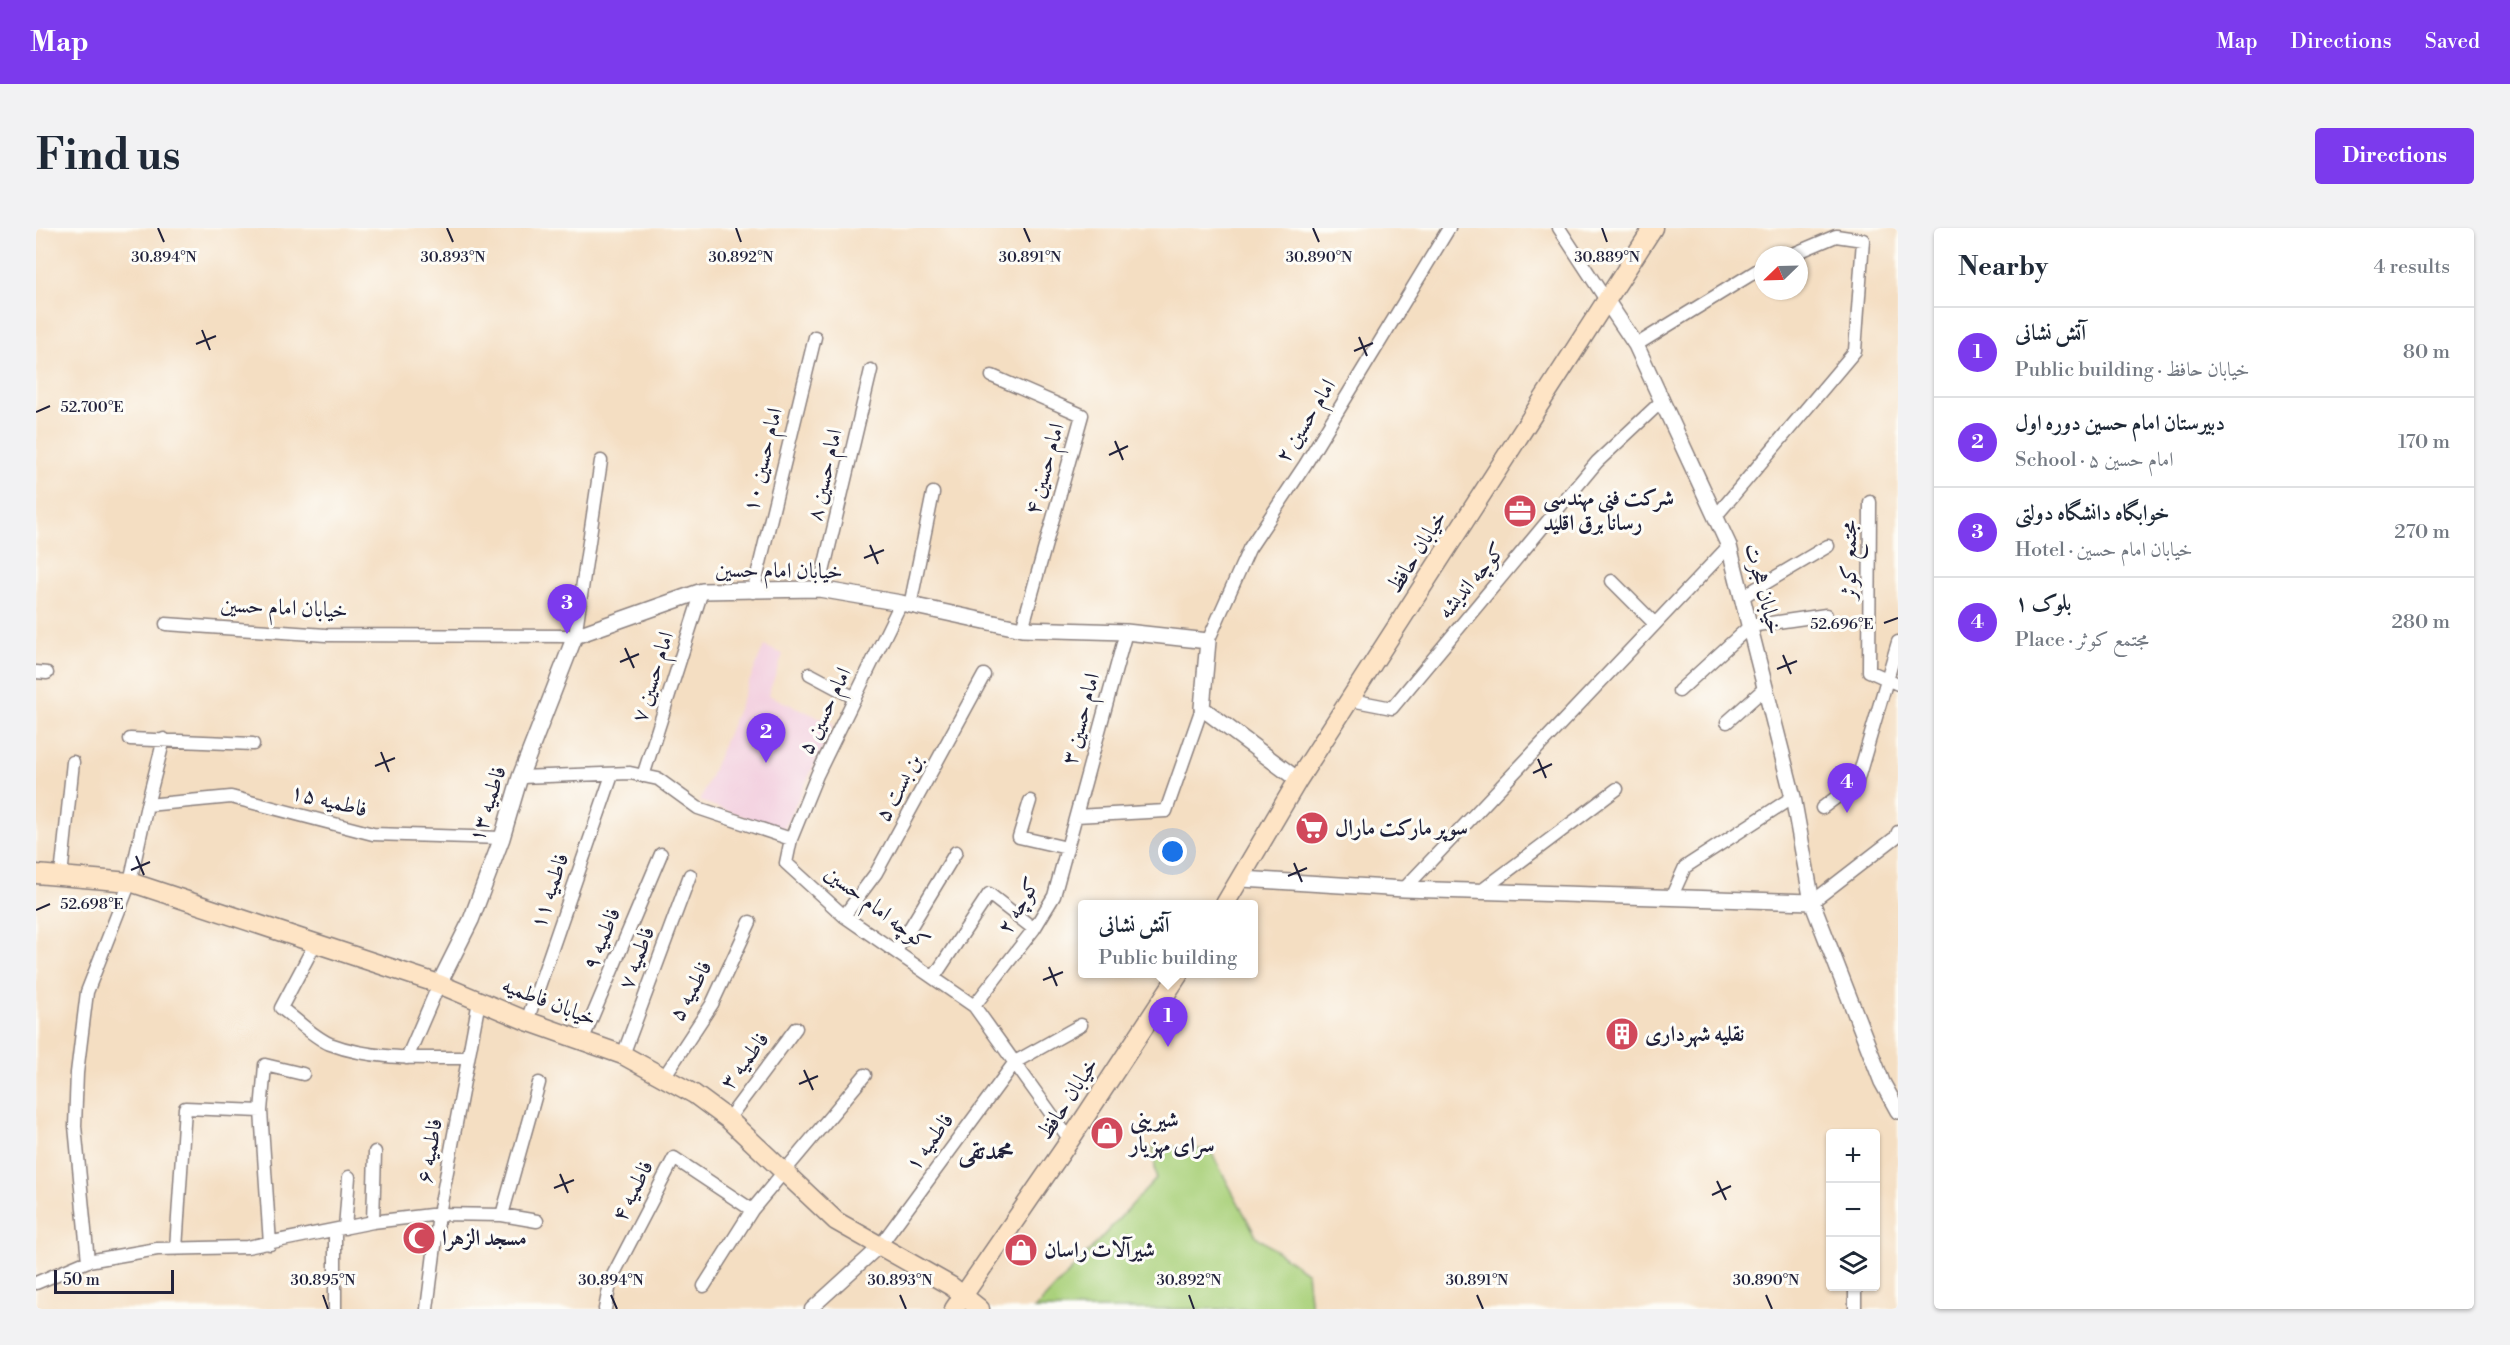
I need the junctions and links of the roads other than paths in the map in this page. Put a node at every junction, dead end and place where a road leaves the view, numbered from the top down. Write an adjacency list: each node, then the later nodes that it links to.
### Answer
1 (1449, 228): 31 (street, امام حسین ۲)
2 (1558, 228): 6 (street)
3 (1653, 228): 6 (main road, خیابان حافظ)
4 (1808, 248): 15 (street)
5 (1754, 273): 8 (street)
6 (1606, 300): 8 (street, خیابان هجرت); 39 (main road, خیابان حافظ)
7 (815, 337): 21 (street, امام حسین ۱۰)
8 (1636, 345): 11 (street, خیابان هجرت)
9 (871, 370): 19 (street, امام حسین ۸)
10 (992, 375): 28 (street, امام حسین ۴)
11 (1663, 400): 15 (street, خیابان هجرت); 39 (street, کوچه اندیشه)
12 (600, 461): 30 (street)
13 (933, 493): 23 (street, امام حسین ۵)
14 (1870, 502): 35 (street, مجتمع کوثر)
15 (1716, 516): 16 (street, خیابان هجرت)
16 (1729, 546): 22 (street, خیابان هجرت); 26 (street)
17 (1828, 546): 22 (street)
18 (1611, 581): 26 (street)
19 (819, 589): 21 (street, خیابان امام حسین); 23 (street, خیابان امام حسین)
20 (702, 591): 21 (street, خیابان امام حسین); 30 (street, خیابان امام حسین); 47 (street, امام حسین ۷)
21 (753, 592)
22 (1742, 597): 27 (street, خیابان هجرت)
23 (906, 604): 28 (street, خیابان امام حسین); 38 (street, امام حسین ۵)
24 (1826, 615): 27 (street)
25 (166, 624): 30 (street, خیابان امام حسین)
26 (1655, 624): 67 (street)
27 (1750, 626): 36 (street, خیابان هجرت); 37 (street)
28 (1022, 629): 29 (street, خیابان امام حسین)
29 (1126, 632): 31 (street, خیابان امام حسین); 55 (street, امام حسین ۳)
30 (576, 636): 48 (street, فاطمیه ۱۳)
31 (1208, 641): 40 (street)
32 (1898, 642): 35 (street)
33 (810, 674): 38 (street)
34 (984, 675): 72 (street, بن بست ۵)
35 (1892, 681): 54 (street)
36 (1765, 688): 41 (street); 51 (street, خیابان هجرت)
37 (1679, 691)
38 (855, 698): 58 (street, امام حسین ۵)
39 (1352, 700): 49 (main road, خیابان حافظ)
40 (1202, 708): 49 (street); 55 (street)
41 (1727, 722)
42 (130, 739): 43 (street)
43 (164, 739): 44 (street); 53 (street)
44 (253, 744)
45 (73, 762): 64 (street)
46 (612, 774): 47 (street); 48 (street); 82 (street, فاطمیه ۱۱)
47 (643, 776): 58 (street)
48 (520, 777): 57 (street, فاطمیه ۱۳)
49 (1298, 780): 65 (main road, خیابان حافظ)
50 (1617, 789): 68 (street)
51 (1793, 797): 69 (street); 71 (street, خیابان هجرت)
52 (1029, 801): 59 (street)
53 (147, 806): 57 (street, فاطمیه ۱۵); 66 (street)
54 (1822, 808)
55 (1076, 816): 59 (street, کوچه ۲)
56 (1897, 836): 71 (street)
57 (502, 838): 79 (street, فاطمیه ۱۳)
58 (791, 839): 72 (street, کوچه امام حسین)
59 (1067, 848): 74 (street, کوچه ۲)
60 (956, 852): 76 (street)
61 (661, 854): 85 (street, فاطمیه ۹)
62 (36, 874): 64 (main road, خیابان فاطمیه)
63 (690, 875): 86 (street, فاطمیه ۷)
64 (61, 876): 66 (main road, خیابان فاطمیه)
65 (1242, 879): 67 (street); 70 (main road, خیابان حافظ)
66 (130, 882): 75 (main road, خیابان فاطمیه); 110 (street)
67 (1404, 889): 68 (street)
68 (1481, 891): 69 (street)
69 (1671, 898): 71 (street)
70 (1228, 900)
71 (1812, 902): 95 (street, خیابان هجرت)
72 (844, 916): 76 (street, کوچه امام حسین)
73 (750, 922): 92 (street, فاطمیه ۵)
74 (1034, 929): 77 (street); 81 (street, کوچه ۲)
75 (316, 942): 79 (main road, خیابان فاطمیه); 87 (street)
76 (896, 951): 77 (street, کوچه امام حسین)
77 (934, 976): 81 (street, کوچه امام حسین)
78 (1176, 978): 97 (main road, خیابان حافظ)
79 (439, 984): 80 (main road, خیابان فاطمیه); 87 (street)
80 (479, 1001): 82 (main road, خیابان فاطمیه); 88 (street, فاطمیه ۶)
81 (974, 1006): 89 (street, کوچه امام حسین)
82 (527, 1022): 85 (main road, خیابان فاطمیه)
83 (1081, 1024): 89 (street)
84 (796, 1028): 96 (street, فاطمیه ۳)
85 (582, 1041): 86 (main road, خیابان فاطمیه)
86 (623, 1055): 92 (main road, خیابان فاطمیه)
87 (407, 1058): 88 (street)
88 (468, 1058): 102 (street, فاطمیه ۶)
89 (1015, 1062): 97 (street, کوچه امام حسین); 108 (street, فاطمیه ۱)
90 (303, 1074): 94 (street)
91 (865, 1076): 99 (street)
92 (664, 1077): 96 (main road, خیابان فاطمیه)
93 (539, 1083): 103 (street)
94 (261, 1111): 107 (street); 109 (street)
95 (1898, 1111)
96 (728, 1119): 99 (main road, خیابان فاطمیه)
97 (1070, 1140): 114 (main road, خیابان حافظ)
98 (375, 1152): 105 (street)
99 (784, 1172): 101 (street); 108 (main road, خیابان فاطمیه)
100 (349, 1177): 106 (street)
101 (752, 1210): 112 (street); 117 (street, فاطمیه ۴)
102 (439, 1214): 103 (street); 105 (street); 115 (street, فاطمیه ۶)
103 (502, 1215): 104 (street)
104 (537, 1221)
105 (373, 1222): 106 (street)
106 (340, 1230): 107 (street); 116 (street)
107 (270, 1244): 109 (street)
108 (879, 1247): 114 (main road, خیابان فاطمیه); 118 (street, فاطمیه ۱)
109 (176, 1249): 110 (street)
110 (88, 1261): 111 (street)
111 (36, 1284)
112 (704, 1286)
113 (1855, 1291): 120 (street)
114 (958, 1302): 119 (main road, خیابان فاطمیه)
115 (430, 1308)
116 (335, 1309)
117 (605, 1309)
118 (812, 1309)
119 (980, 1309)
120 (1855, 1309)

